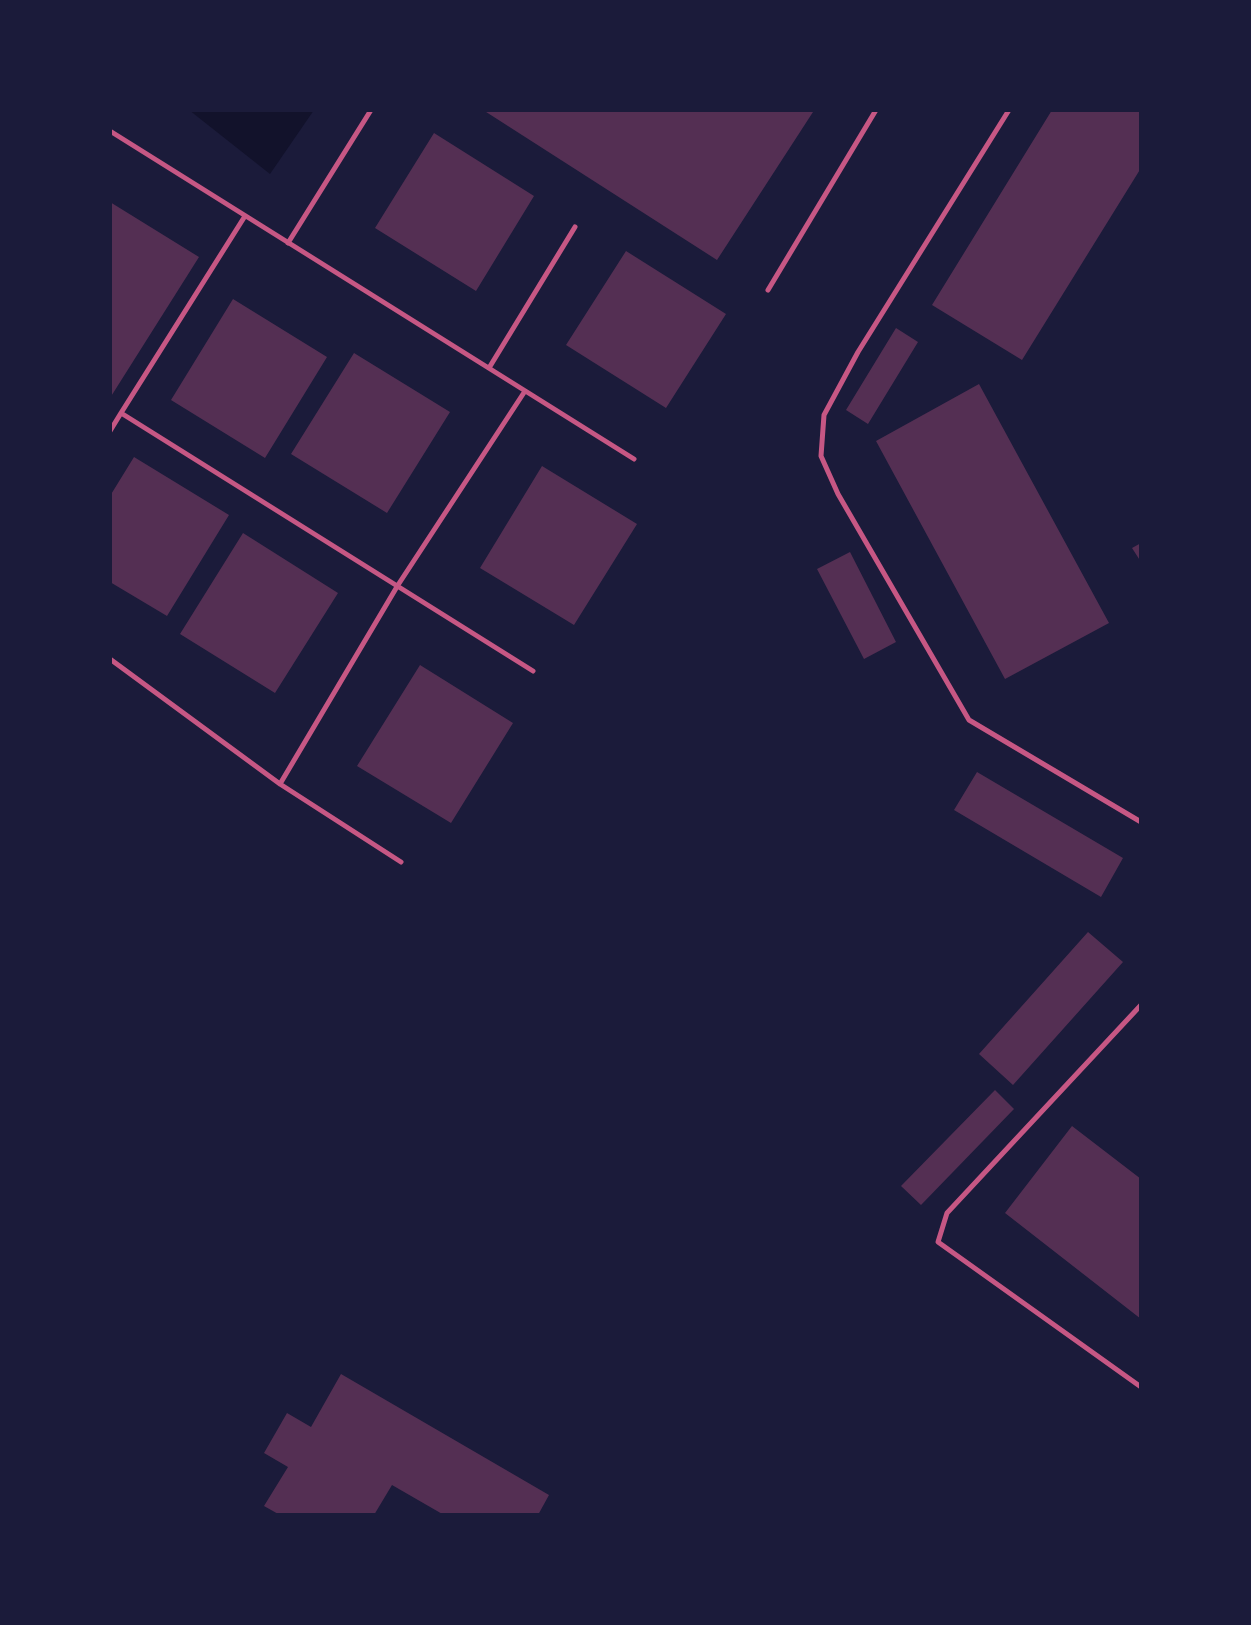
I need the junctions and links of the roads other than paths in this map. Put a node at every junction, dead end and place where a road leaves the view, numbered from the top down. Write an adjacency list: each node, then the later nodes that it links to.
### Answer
1 (371, 110): 7 (lane)
2 (876, 110): 8 (lane)
3 (1009, 110): 18 (lane)
4 (110, 131): 5 (lane)
5 (244, 216): 7 (lane); 11 (lane)
6 (575, 228): 9 (lane)
7 (288, 243): 9 (lane)
8 (768, 290)
9 (489, 368): 10 (lane)
10 (525, 391): 13 (lane); 14 (lane)
11 (121, 413): 12 (lane); 14 (lane)
12 (110, 431)
13 (634, 460)
14 (398, 584): 16 (lane); 17 (lane)
15 (110, 659): 17 (lane)
16 (533, 671)
17 (280, 784): 19 (lane)
18 (1141, 822)
19 (401, 862)
20 (1141, 1005): 21 (lane)
21 (1141, 1387)

